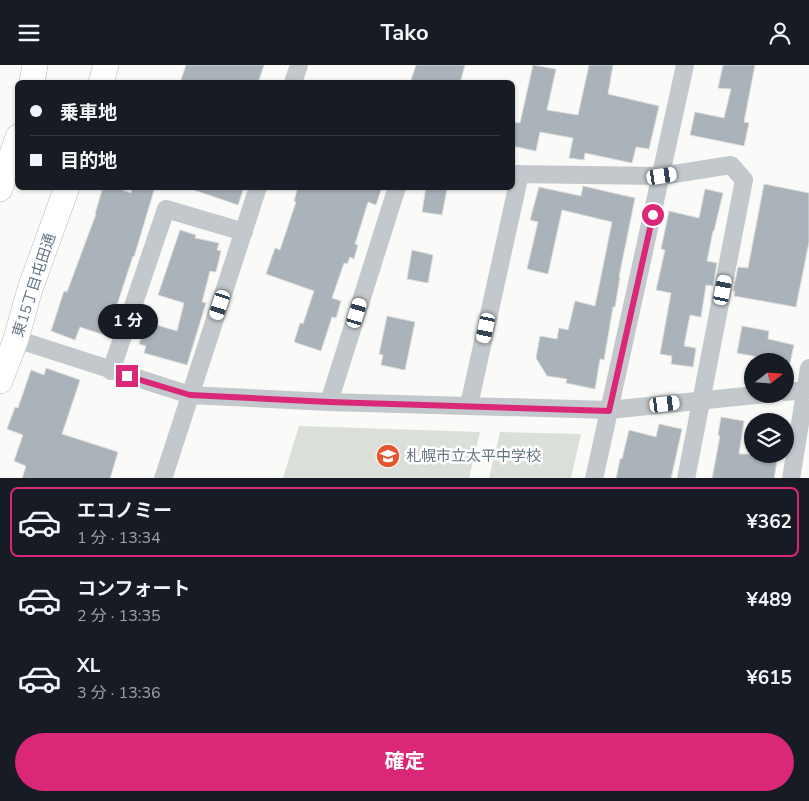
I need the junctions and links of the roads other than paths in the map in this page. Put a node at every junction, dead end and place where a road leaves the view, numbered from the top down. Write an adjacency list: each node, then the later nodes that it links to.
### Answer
1 (35, 65): 5 (street)
2 (106, 65): 6 (street)
3 (299, 65): 7 (street)
4 (685, 65): 10 (street)
5 (32, 80)
6 (102, 80)
7 (294, 80)
8 (15, 146): 11 (street)
9 (516, 174): 10 (street)
10 (662, 176): 25 (street); 28 (street)
11 (0, 189)
12 (66, 190): 17 (street, 東15丁目屯田通)
13 (257, 190): 16 (street)
14 (396, 190): 26 (street)
15 (513, 190): 27 (street)
16 (244, 232): 19 (street); 23 (street)
17 (16, 339): 19 (street); 20 (street, 東15丁目屯田通)
18 (809, 368): 21 (street)
19 (111, 371): 23 (street)
20 (0, 381)
21 (807, 390): 22 (street); 32 (street)
22 (794, 391)
23 (190, 395): 26 (street); 29 (street)
24 (744, 396): 25 (street)
25 (702, 400): 28 (street); 31 (street)
26 (329, 402): 27 (street)
27 (469, 405): 28 (street)
28 (609, 411): 30 (street)
29 (163, 478)
30 (594, 478)
31 (686, 478)
32 (791, 478)

